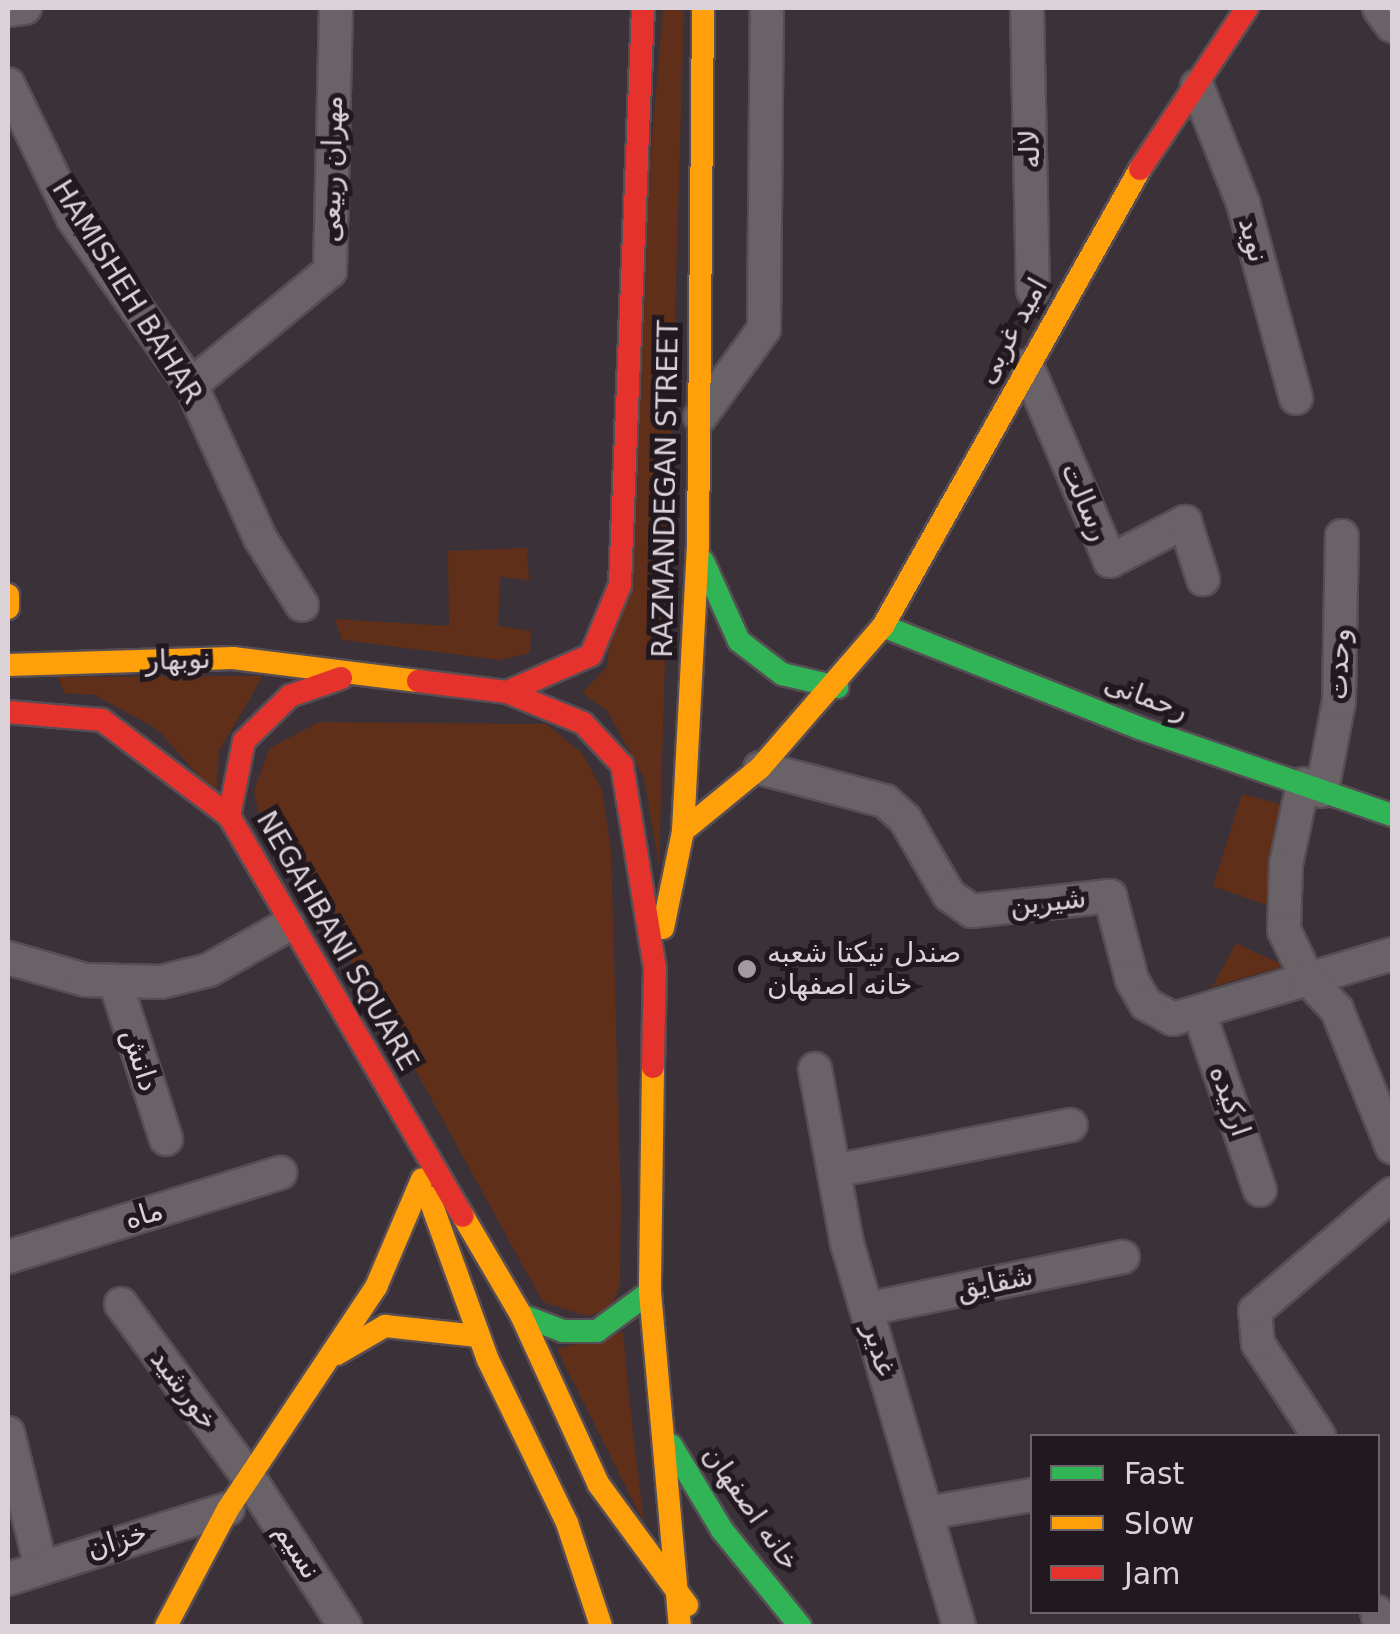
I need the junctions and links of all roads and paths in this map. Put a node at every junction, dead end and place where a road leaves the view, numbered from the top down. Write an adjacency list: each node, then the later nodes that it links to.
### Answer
1 (25, 8): 9 (street)
2 (336, 8): 15 (street, مهران ربیعی)
3 (643, 8): 28 (main road, RAZMANDEGAN STREET)
4 (703, 8): 17 (main road, RAZMANDEGAN STREET)
5 (767, 8): 17 (street)
6 (1027, 8): 13 (street, لاله)
7 (1246, 8): 12 (main road, امید غربی)
8 (1379, 8): 10 (street)
9 (8, 10)
10 (1392, 26)
11 (8, 84): 15 (street, HAMISHEH BAHAR)
12 (1197, 86): 14 (main road, امید غربی); 16 (street, نوید)
13 (1033, 290)
14 (1027, 366): 20 (street, رسالت); 24 (main road, امید غربی)
15 (191, 386): 22 (street, HAMISHEH BAHAR)
16 (1296, 398)
17 (700, 417): 19 (main road, RAZMANDEGAN STREET)
18 (1342, 536): 32 (street, وحدت)
19 (698, 547): 27 (main road); 35 (main road, RAZMANDEGAN STREET)
20 (1203, 579)
21 (8, 594): 23 (main road)
22 (302, 605)
23 (8, 608)
24 (883, 626): 27 (main road, امید غربی); 32 (main road, رحمانی)
25 (11, 660): 26 (main road, نوبهار); 29 (main road)
26 (348, 676): 28 (main road, NEGAHBANI SQUARE); 34 (main road, NEGAHBANI SQUARE)
27 (837, 687): 31 (main road, امید غربی)
28 (507, 692): 39 (main road, NEGAHBANI SQUARE)
29 (40, 711): 30 (main road); 34 (main road)
30 (8, 712)
31 (760, 768): 35 (main road, امید غربی); 42 (street, شیرین)
32 (1313, 788): 33 (main road, رحمانی); 40 (street)
33 (1392, 815)
34 (229, 816): 36 (main road, NEGAHBANI SQUARE)
35 (683, 831): 39 (main road, RAZMANDEGAN STREET)
36 (288, 925): 41 (street); 45 (main road, NEGAHBANI SQUARE)
37 (1392, 954): 40 (street, شیرین)
38 (8, 958): 41 (street)
39 (654, 970): 55 (main road, NEGAHBANI SQUARE)
40 (1307, 978): 42 (street, شیرین); 47 (street)
41 (115, 981): 46 (street, دانش)
42 (1199, 1012): 51 (street, ارکیده)
43 (816, 1069): 48 (street, غدیر)
44 (1071, 1125): 48 (street)
45 (413, 1132): 50 (main road); 58 (main road, NEGAHBANI SQUARE)
46 (166, 1139)
47 (1392, 1148)
48 (834, 1171): 57 (street, غدیر)
49 (280, 1173): 53 (street, ماه)
50 (422, 1179): 59 (main road); 60 (main road)
51 (1260, 1190)
52 (1392, 1194): 63 (street)
53 (8, 1257)
54 (1123, 1257): 57 (street, شقایق)
55 (650, 1292): 58 (main road); 61 (main road, NEGAHBANI SQUARE)
56 (121, 1304): 64 (street, خورشید)
57 (867, 1309): 67 (street, غدیر)
58 (521, 1315): 70 (main road, NEGAHBANI SQUARE)
59 (478, 1336): 60 (main road); 73 (main road)
60 (331, 1357): 64 (main road)
61 (658, 1421): 70 (main road, NEGAHBANI SQUARE); 76 (main road, خانه اصفهان)
62 (8, 1434): 68 (street)
63 (1318, 1434)
64 (248, 1476): 66 (main road); 72 (street, نسیم)
65 (1030, 1495): 67 (street)
66 (228, 1509): 68 (street, خزان); 71 (main road)
67 (926, 1513): 77 (street, غدیر)
68 (41, 1567): 69 (street, خزان)
69 (8, 1579)
70 (681, 1600): 74 (main road); 75 (main road)
71 (166, 1626)
72 (345, 1626)
73 (600, 1626)
74 (680, 1626)
75 (708, 1626)
76 (800, 1626)
77 (959, 1626)

